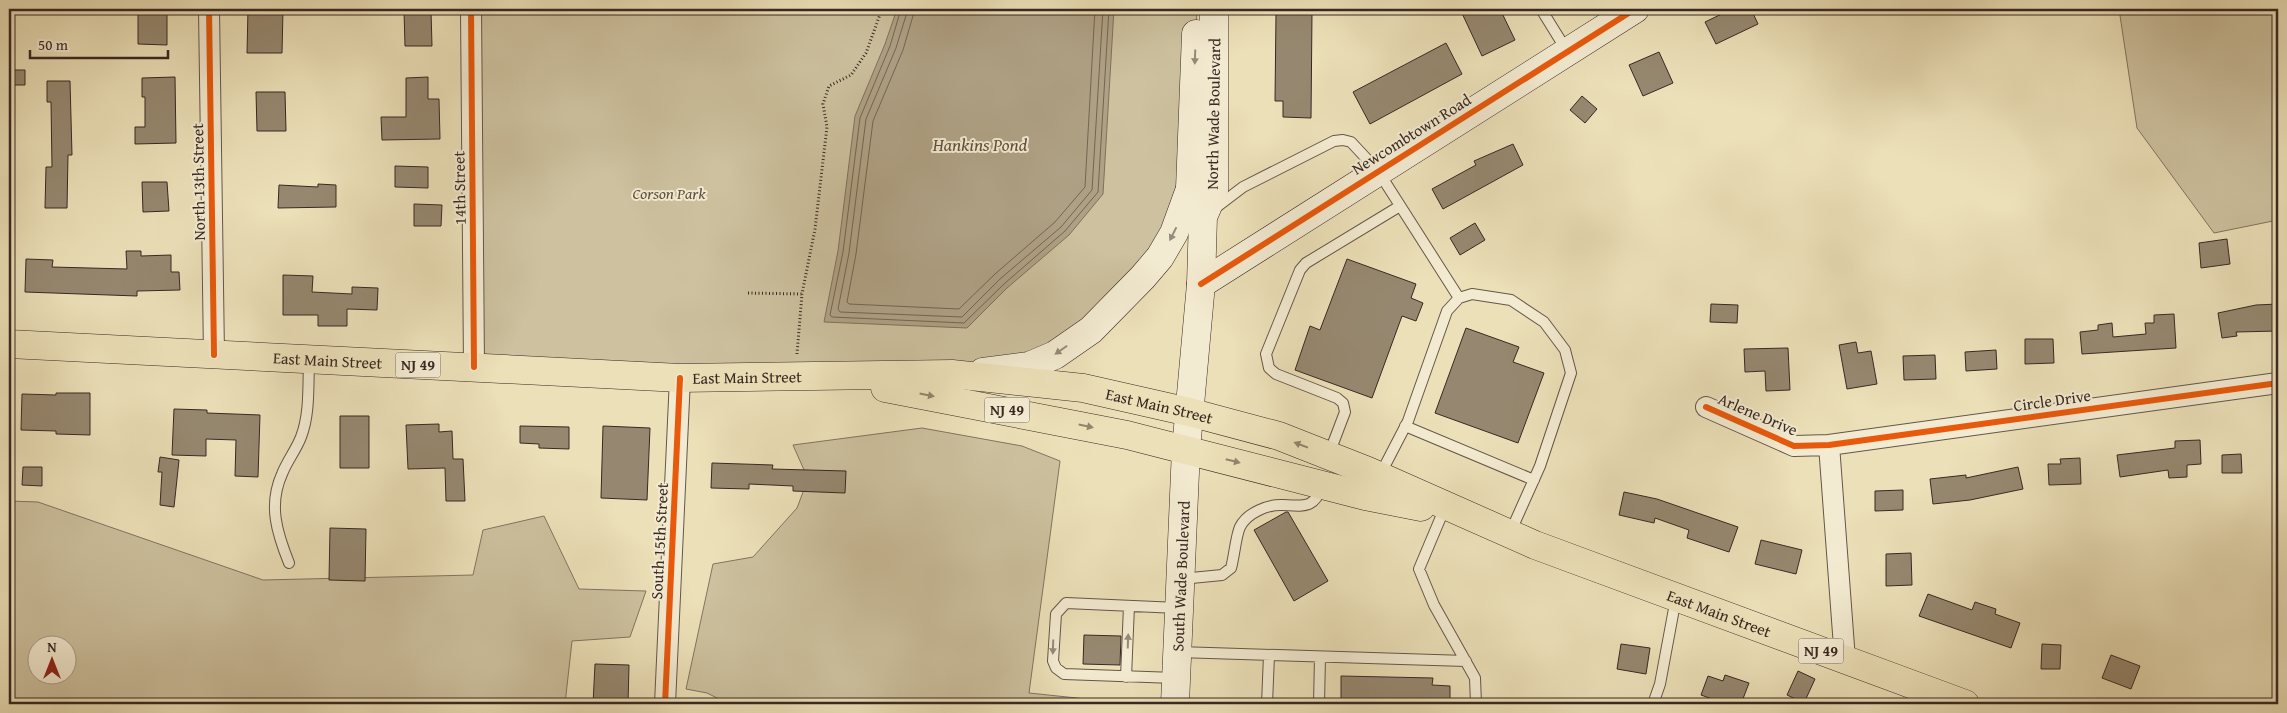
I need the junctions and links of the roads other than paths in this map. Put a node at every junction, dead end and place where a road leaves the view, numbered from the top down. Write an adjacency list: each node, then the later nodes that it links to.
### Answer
1 (209, 9): 15 (street, North 13th Street)
2 (471, 9): 17 (street, 14th Street)
3 (1197, 9): 9 (main road, North Wade Boulevard, one-way to 9)
4 (1214, 9): 11 (main road, North Wade Boulevard)
5 (1541, 9): 7 (lane)
6 (1635, 9): 7 (main road, Newcombtown Road)
7 (1568, 52): 8 (main road, Newcombtown Road)
8 (1378, 172): 10 (lane); 11 (lane); 12 (main road, Newcombtown Road)
9 (1190, 189): 11 (main road, North Wade Boulevard); 18 (main road, one-way to 18)
10 (1400, 206): 13 (lane); 27 (lane)
11 (1203, 217): 12 (main road, North Wade Boulevard)
12 (1201, 284): 23 (main road, North Wade Boulevard)
13 (1459, 298): 24 (lane); 29 (lane)
14 (9, 344): 15 (highway, East Main Street / NJ 49)
15 (214, 355): 16 (highway, East Main Street / NJ 49)
16 (309, 360): 17 (highway, East Main Street / NJ 49); 34 (lane)
17 (474, 367): 19 (highway, East Main Street / NJ 49)
18 (952, 374): 20 (highway, East Main Street / NJ 49); 23 (highway, East Main Street / NJ 49)
19 (680, 378): 20 (highway, East Main Street / NJ 49); 46 (street, South 15th Street)
20 (827, 378): 26 (highway, East Main Street / NJ 49, one-way to 26)
21 (2278, 383): 25 (street, Circle Drive)
22 (1706, 407): 25 (street, Arlene Drive)
23 (1189, 412): 26 (main road, North Wade Boulevard); 27 (highway, East Main Street / NJ 49, one-way to 23)
24 (1405, 426): 28 (lane); 29 (lane)
25 (1829, 445): 42 (street)
26 (1186, 449): 30 (highway, East Main Street / NJ 49, one-way to 30); 35 (main road, South Wade Boulevard)
27 (1328, 456): 28 (highway, East Main Street / NJ 49)
28 (1380, 477): 32 (highway, East Main Street / NJ 49)
29 (1534, 480): 33 (lane)
30 (1322, 484): 31 (highway, East Main Street / NJ 49); 35 (lane)
31 (1443, 512): 32 (highway, East Main Street / NJ 49); 43 (lane)
32 (1474, 518): 33 (highway, East Main Street / NJ 49)
33 (1510, 534): 36 (highway, East Main Street / NJ 49)
34 (289, 563)
35 (1180, 580): 38 (main road, South Wade Boulevard)
36 (1676, 597): 42 (highway, East Main Street / NJ 49); 50 (lane)
37 (1129, 606): 38 (lane); 44 (lane, one-way to 37); 44 (lane, one-way to 44)
38 (1179, 608): 39 (main road, South Wade Boulevard)
39 (1177, 652): 40 (lane); 45 (main road, South Wade Boulevard)
40 (1269, 655): 41 (lane); 47 (lane)
41 (1320, 657): 43 (lane); 48 (lane)
42 (1845, 660): 51 (highway, East Main Street / NJ 49)
43 (1466, 661): 49 (lane)
44 (1126, 677): 45 (lane)
45 (1175, 691)
46 (665, 704)
47 (1267, 704)
48 (1319, 704)
49 (1476, 704)
50 (1653, 704)
51 (1965, 704)

